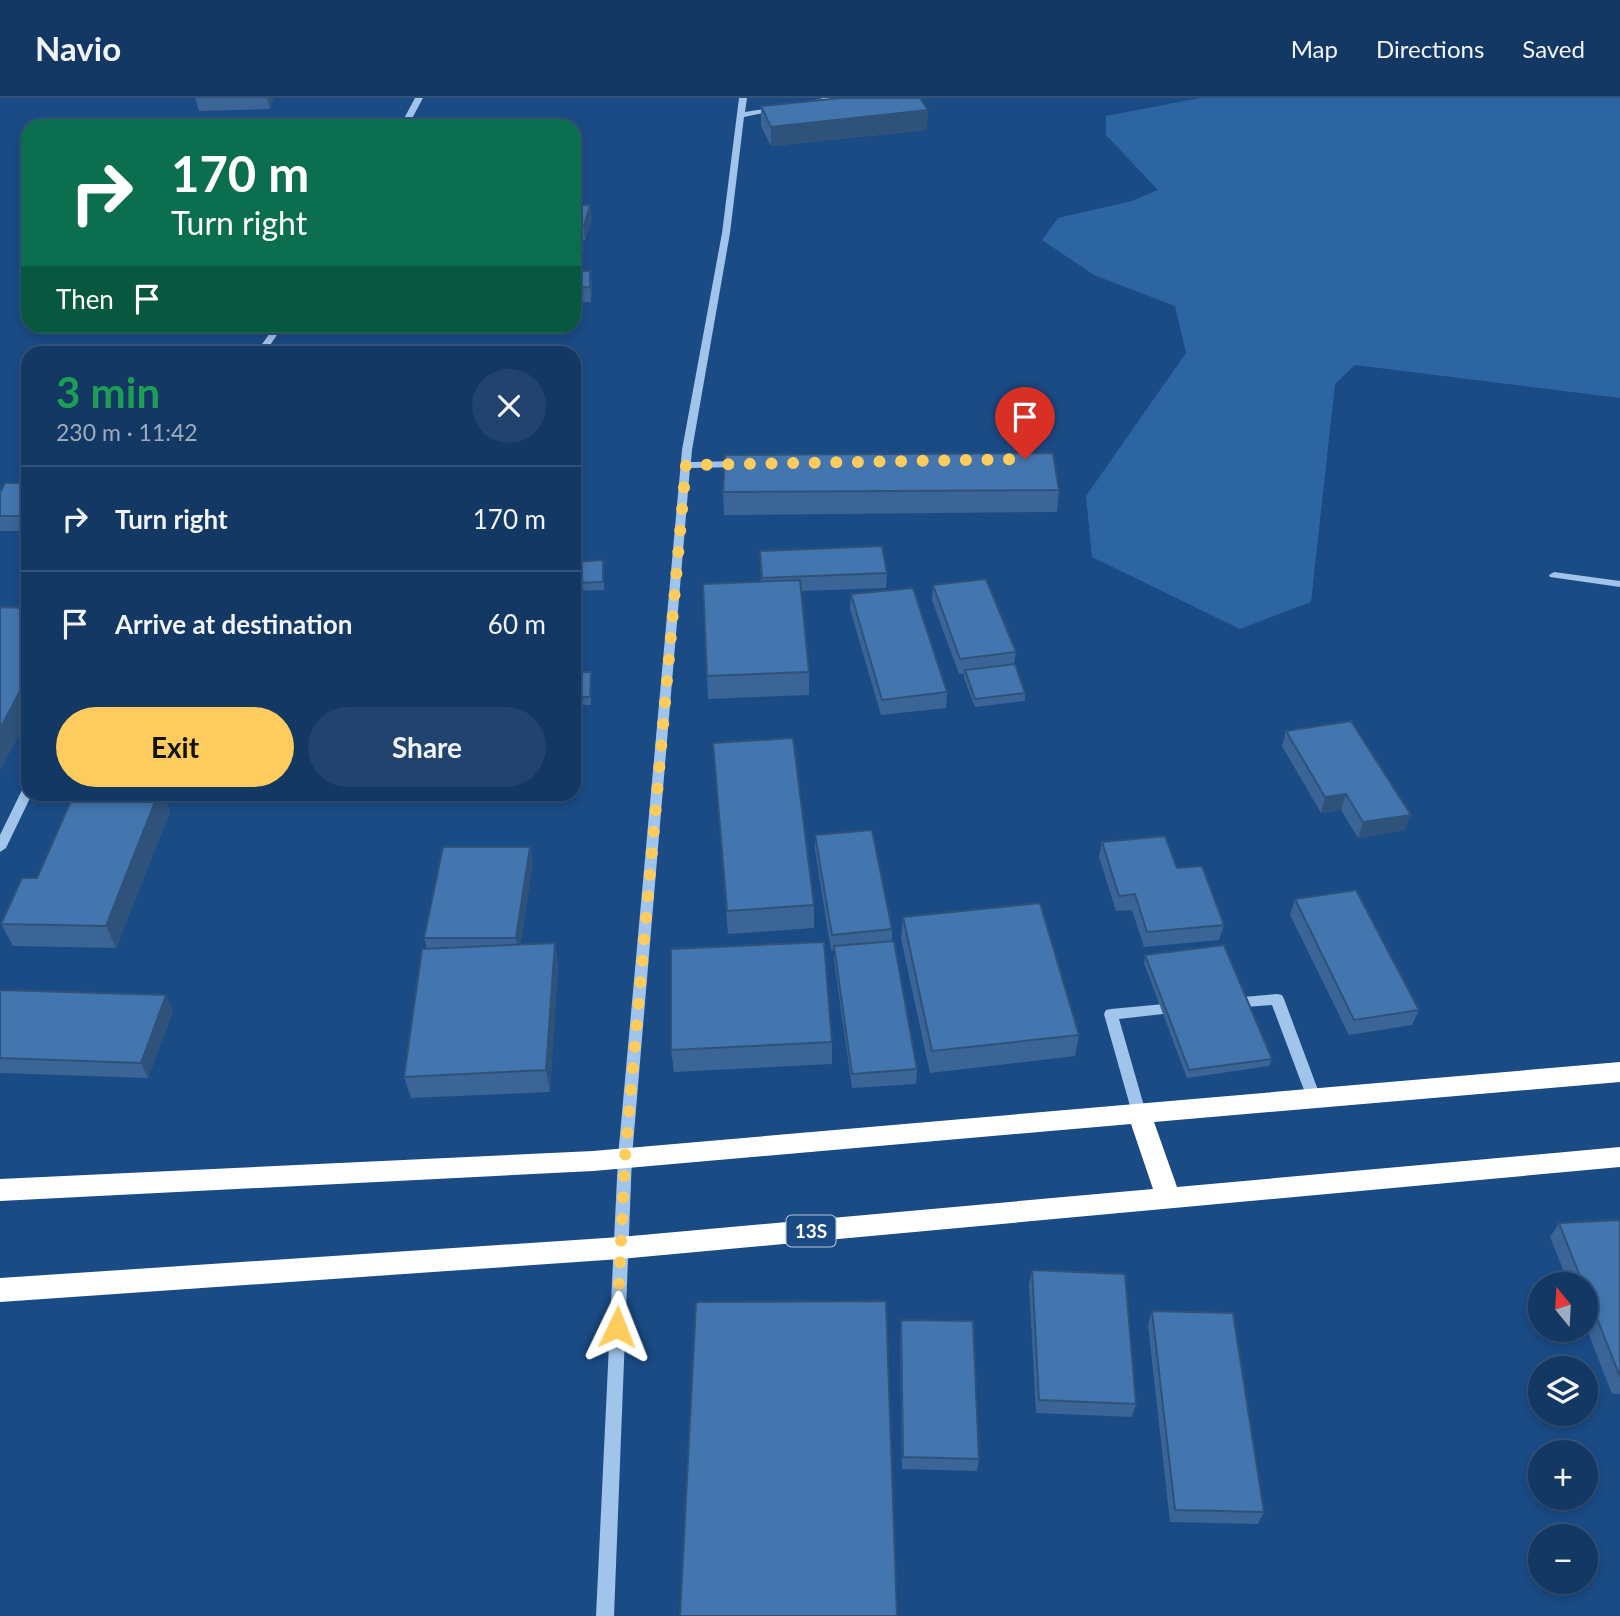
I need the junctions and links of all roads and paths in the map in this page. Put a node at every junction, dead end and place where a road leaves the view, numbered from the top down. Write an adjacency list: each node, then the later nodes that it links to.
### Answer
1 (419, 98): 7 (street)
2 (743, 98): 6 (street)
3 (834, 98): 4 (street)
4 (795, 105)
5 (782, 108): 6 (street)
6 (743, 115): 9 (street)
7 (408, 119)
8 (754, 464): 9 (street)
9 (686, 465): 19 (street)
10 (1554, 575): 11 (lane)
11 (1620, 584)
12 (23, 801): 13 (street)
13 (0, 848)
14 (1222, 1004): 17 (street)
15 (1194, 1006): 18 (street)
16 (1620, 1072): 17 (highway)
17 (1314, 1098): 18 (highway)
18 (1139, 1114): 19 (highway); 22 (highway)
19 (625, 1157): 21 (highway); 23 (street)
20 (1620, 1157): 22 (highway, 13S)
21 (0, 1190)
22 (1169, 1200): 23 (highway, 13S)
23 (620, 1248): 24 (highway, 13S); 25 (street)
24 (0, 1290)
25 (605, 1616)

